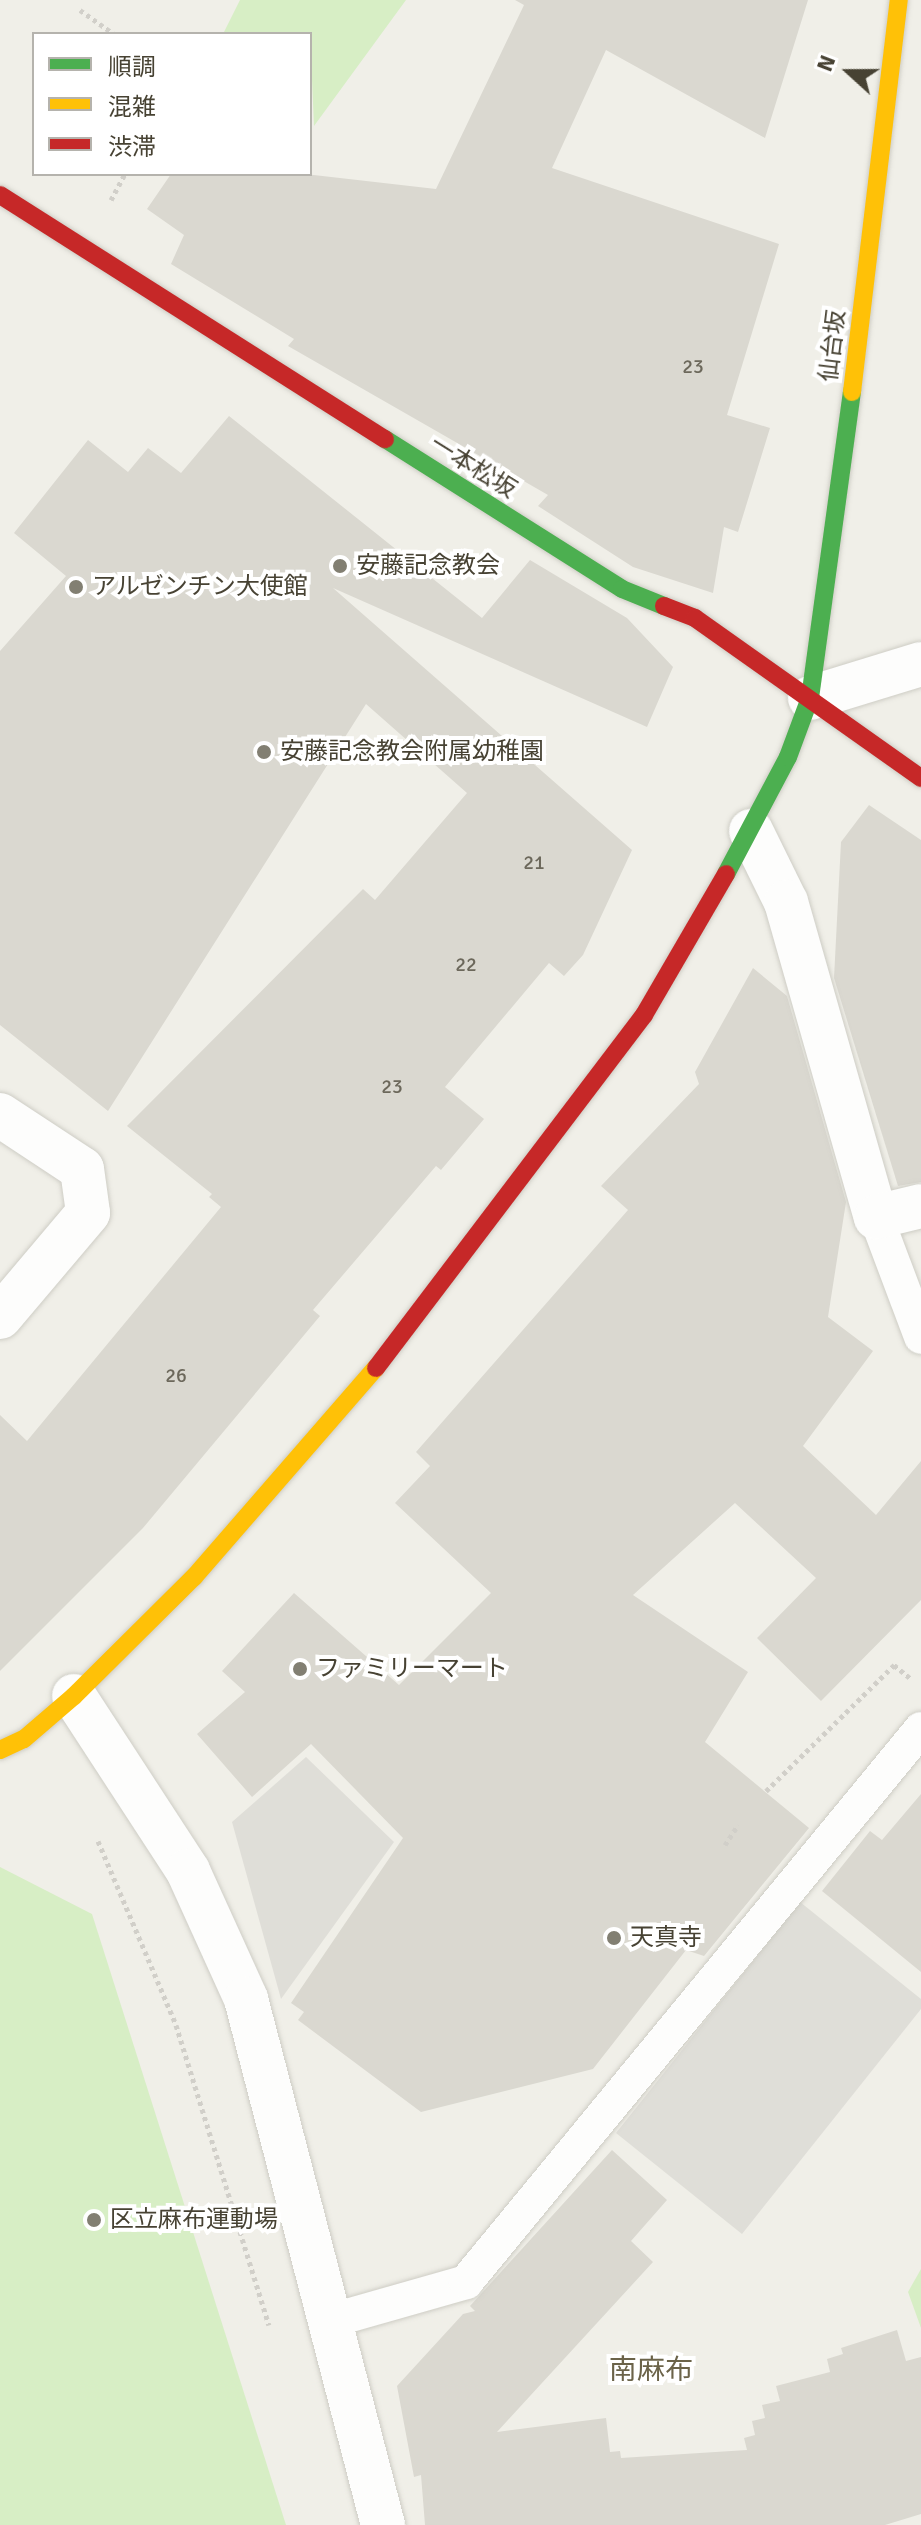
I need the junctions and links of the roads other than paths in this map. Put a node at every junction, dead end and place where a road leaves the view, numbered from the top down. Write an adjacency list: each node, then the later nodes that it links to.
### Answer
1 (899, 0): 4 (street, 仙台坂)
2 (0, 195): 4 (street, 一本松坂)
3 (921, 664): 4 (street)
4 (810, 698): 5 (street, 一本松坂); 6 (street, 仙台坂)
5 (921, 778)
6 (751, 831): 9 (street); 12 (street, 仙台坂)
7 (0, 1115): 10 (street)
8 (921, 1206): 9 (street)
9 (876, 1217): 11 (lane)
10 (0, 1317)
11 (921, 1337)
12 (74, 1696): 14 (street, 仙台坂); 15 (street)
13 (921, 1729): 15 (lane)
14 (0, 1750)
15 (326, 2322): 16 (street)
16 (383, 2525)

